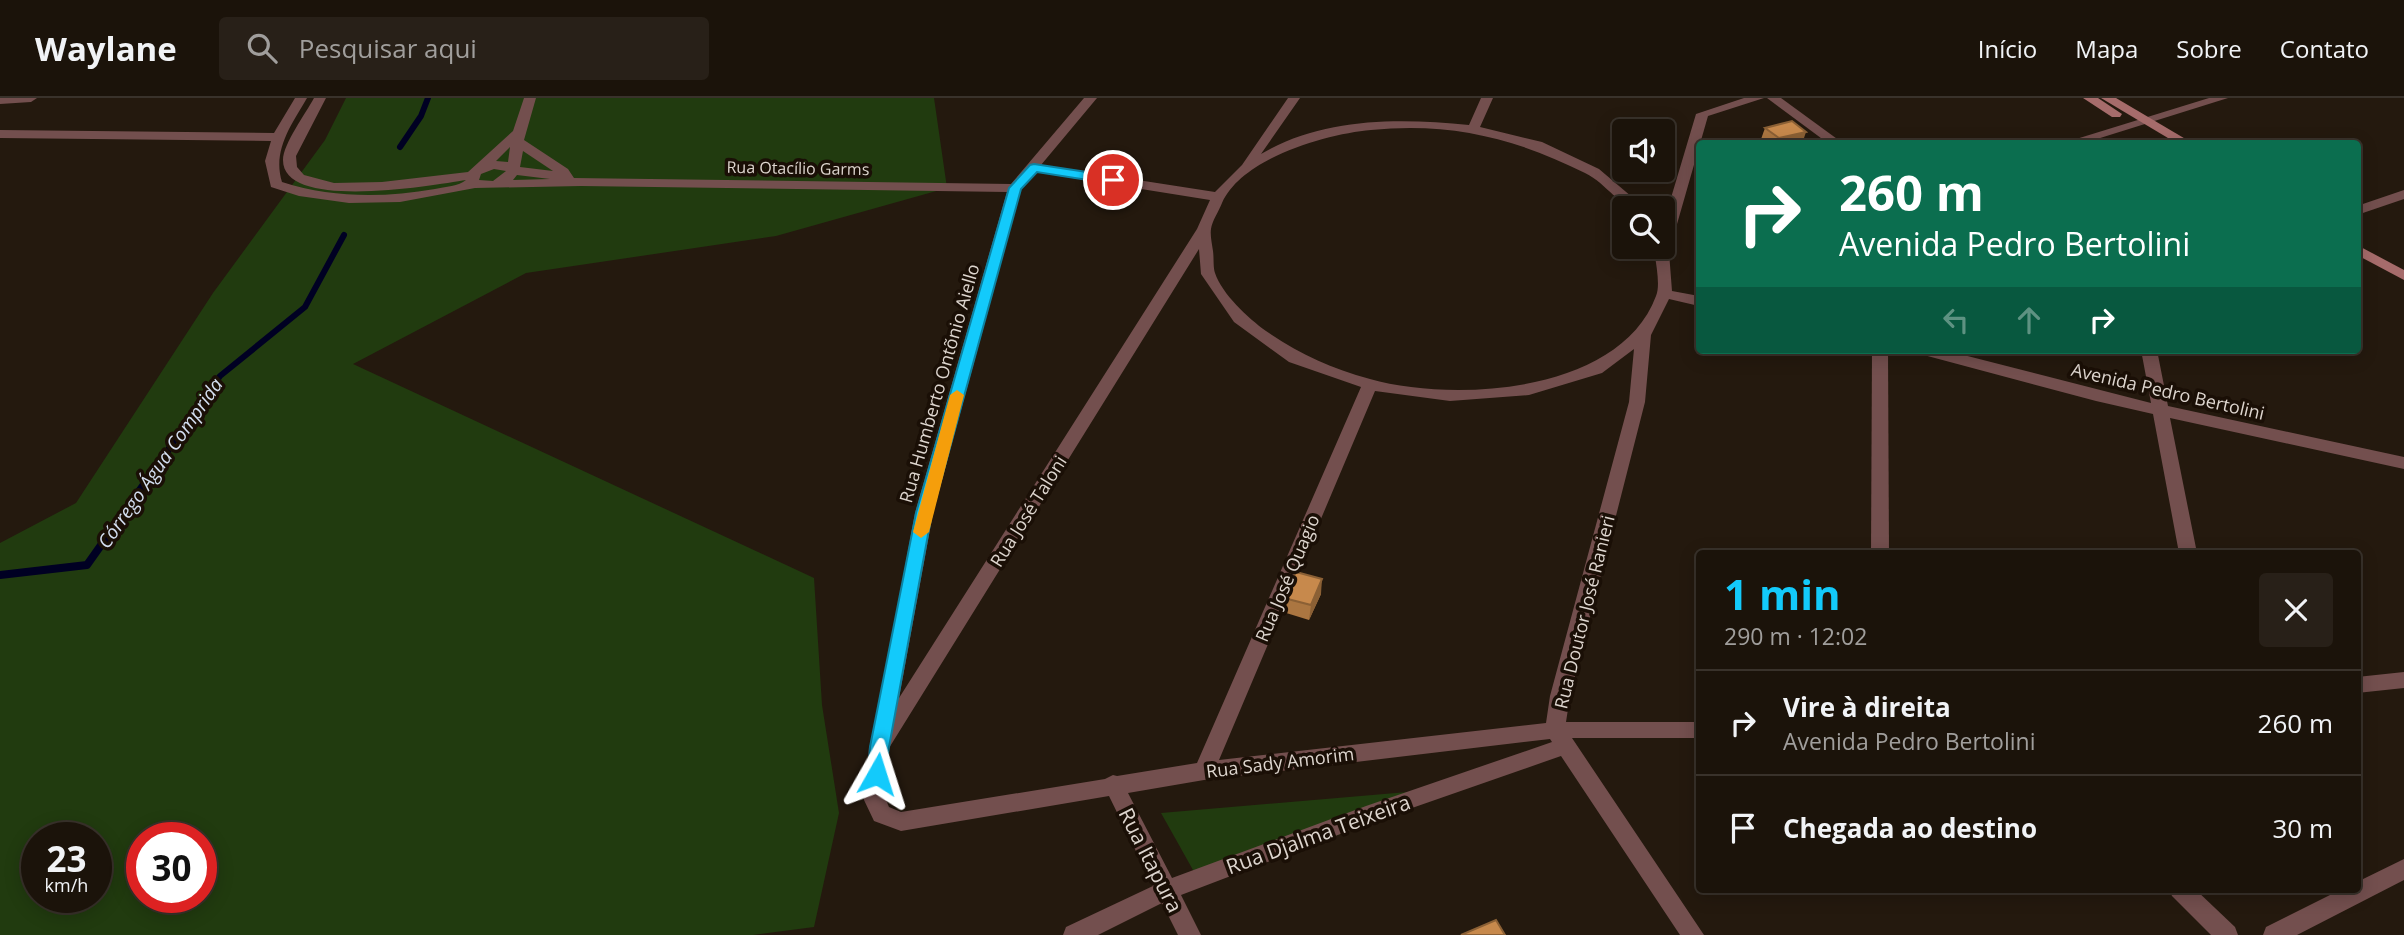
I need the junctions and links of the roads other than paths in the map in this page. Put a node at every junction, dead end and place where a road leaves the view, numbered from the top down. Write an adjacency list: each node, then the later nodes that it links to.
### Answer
1 (31, 98): 13 (street)
2 (301, 98): 18 (street)
3 (320, 98): 27 (street)
4 (530, 98): 19 (street)
5 (1091, 98): 24 (street, Rua Humberto Ontõnio Aiello)
6 (1294, 98): 26 (street)
7 (1488, 98): 16 (street)
8 (1758, 98): 34 (street)
9 (1773, 98): 20 (street)
10 (2089, 98): 15 (main road)
11 (2107, 98): 15 (main road)
12 (2222, 98): 15 (street)
13 (9, 99): 14 (street)
14 (0, 114)
15 (2140, 122): 21 (street); 22 (main road); 23 (main road)
16 (1473, 129): 26 (street); 32 (street)
17 (0, 134): 18 (street)
18 (278, 137): 27 (street)
19 (518, 137): 25 (street); 27 (street); 28 (street)
20 (1832, 140)
21 (2079, 140)
22 (2164, 140)
23 (2179, 140)
24 (1034, 168): 30 (street, Rua Humberto Ontõnio Aiello); 33 (street)
25 (513, 170): 27 (street, Rua Otacílio Garms); 28 (street, Rua Otacílio Garms); 29 (street)
26 (1244, 170): 33 (street)
27 (476, 176): 29 (street, Rua Otacílio Garms)
28 (577, 180): 29 (street, Rua Otacílio Garms); 30 (street, Rua Otacílio Garms)
29 (498, 184)
30 (1015, 188): 57 (street, Rua Humberto Ontõnio Aiello)
31 (2404, 194): 35 (street)
32 (1623, 196)
33 (1218, 197): 36 (street)
34 (1675, 204)
35 (2361, 210)
36 (1204, 229): 48 (street); 57 (street, Rua José Taloni)
37 (2361, 239): 40 (main road)
38 (2361, 251): 41 (main road)
39 (1663, 259): 42 (street)
40 (2404, 263)
41 (2404, 276)
42 (1665, 294): 43 (street); 44 (street)
43 (1696, 300)
44 (1643, 335): 48 (street); 56 (street, Rua Doutor José Ranieri)
45 (1880, 354): 51 (street)
46 (1940, 354): 49 (street, Avenida Pedro Bertolini)
47 (2150, 354): 49 (street)
48 (1370, 385): 58 (street, Rua José Quagio)
49 (2160, 410): 50 (street, Avenida Pedro Bertolini); 52 (street)
50 (2404, 463)
51 (1880, 550)
52 (2187, 550)
53 (2404, 680): 54 (street)
54 (2361, 685)
55 (1696, 730): 56 (street, Rua Sady Amorim)
56 (1561, 738): 58 (street, Rua Sady Amorim); 62 (street, Rua Djalma Teixeira); 68 (street)
57 (880, 747): 60 (street, Rua José Taloni)
58 (1204, 771): 59 (street, Rua Sady Amorim)
59 (1113, 784): 60 (street, Rua Sady Amorim); 62 (street, Rua Itapura)
60 (875, 800)
61 (2404, 870): 63 (street)
62 (1167, 890): 66 (street, Rua Djalma Teixeira); 67 (street, Rua Itapura)
63 (2361, 892)
64 (2184, 893): 69 (street)
65 (2358, 893): 70 (street)
66 (1074, 935)
67 (1190, 935)
68 (1693, 935)
69 (2227, 935)
70 (2274, 935)

